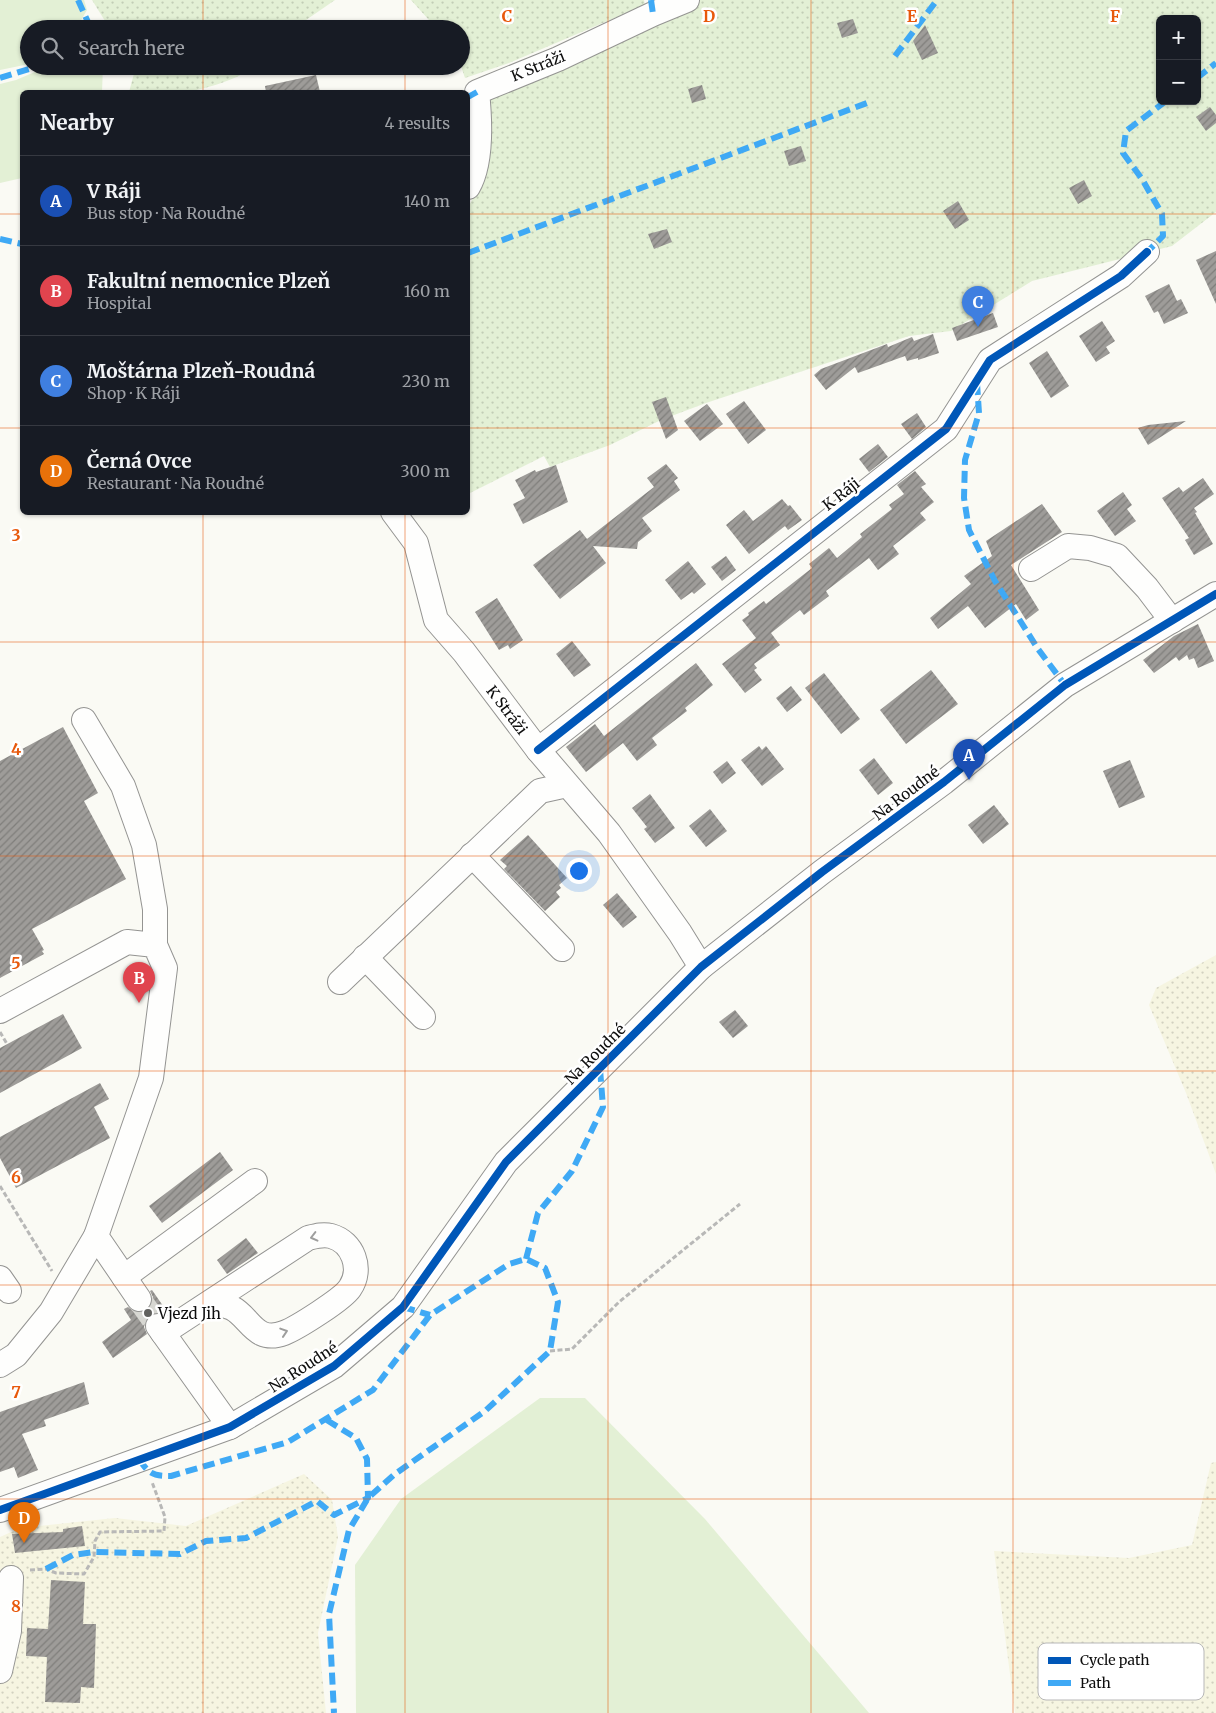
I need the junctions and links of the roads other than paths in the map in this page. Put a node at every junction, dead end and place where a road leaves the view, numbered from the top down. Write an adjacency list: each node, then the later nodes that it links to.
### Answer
1 (687, 0): 2 (street, K Stráži)
2 (470, 184)
3 (1147, 252): 9 (street, K Ráji)
4 (395, 515): 9 (street, K Stráži)
5 (1031, 569): 7 (street)
6 (1216, 594): 7 (street, Na Roudné)
7 (1172, 621): 15 (street, Na Roudné)
8 (84, 720): 12 (street)
9 (538, 750): 10 (street, K Stráži)
10 (567, 785): 11 (street); 15 (street, K Stráži)
11 (472, 855): 13 (street); 14 (street)
12 (155, 944): 17 (street); 20 (street)
13 (562, 949)
14 (365, 957): 16 (street); 18 (street)
15 (700, 967): 27 (street, Na Roudné)
16 (340, 982)
17 (0, 1011)
18 (423, 1016)
19 (256, 1181): 22 (street)
20 (96, 1236): 22 (street); 26 (street)
21 (250, 1276): 24 (street); 25 (street); 25 (street, one-way to 21)
22 (124, 1277): 23 (street)
23 (139, 1299)
24 (202, 1307): 25 (street); 27 (street)
25 (242, 1317)
26 (0, 1365)
27 (230, 1427): 28 (street, Na Roudné)
28 (0, 1510)
29 (19, 1574): 30 (street)
30 (0, 1671)

